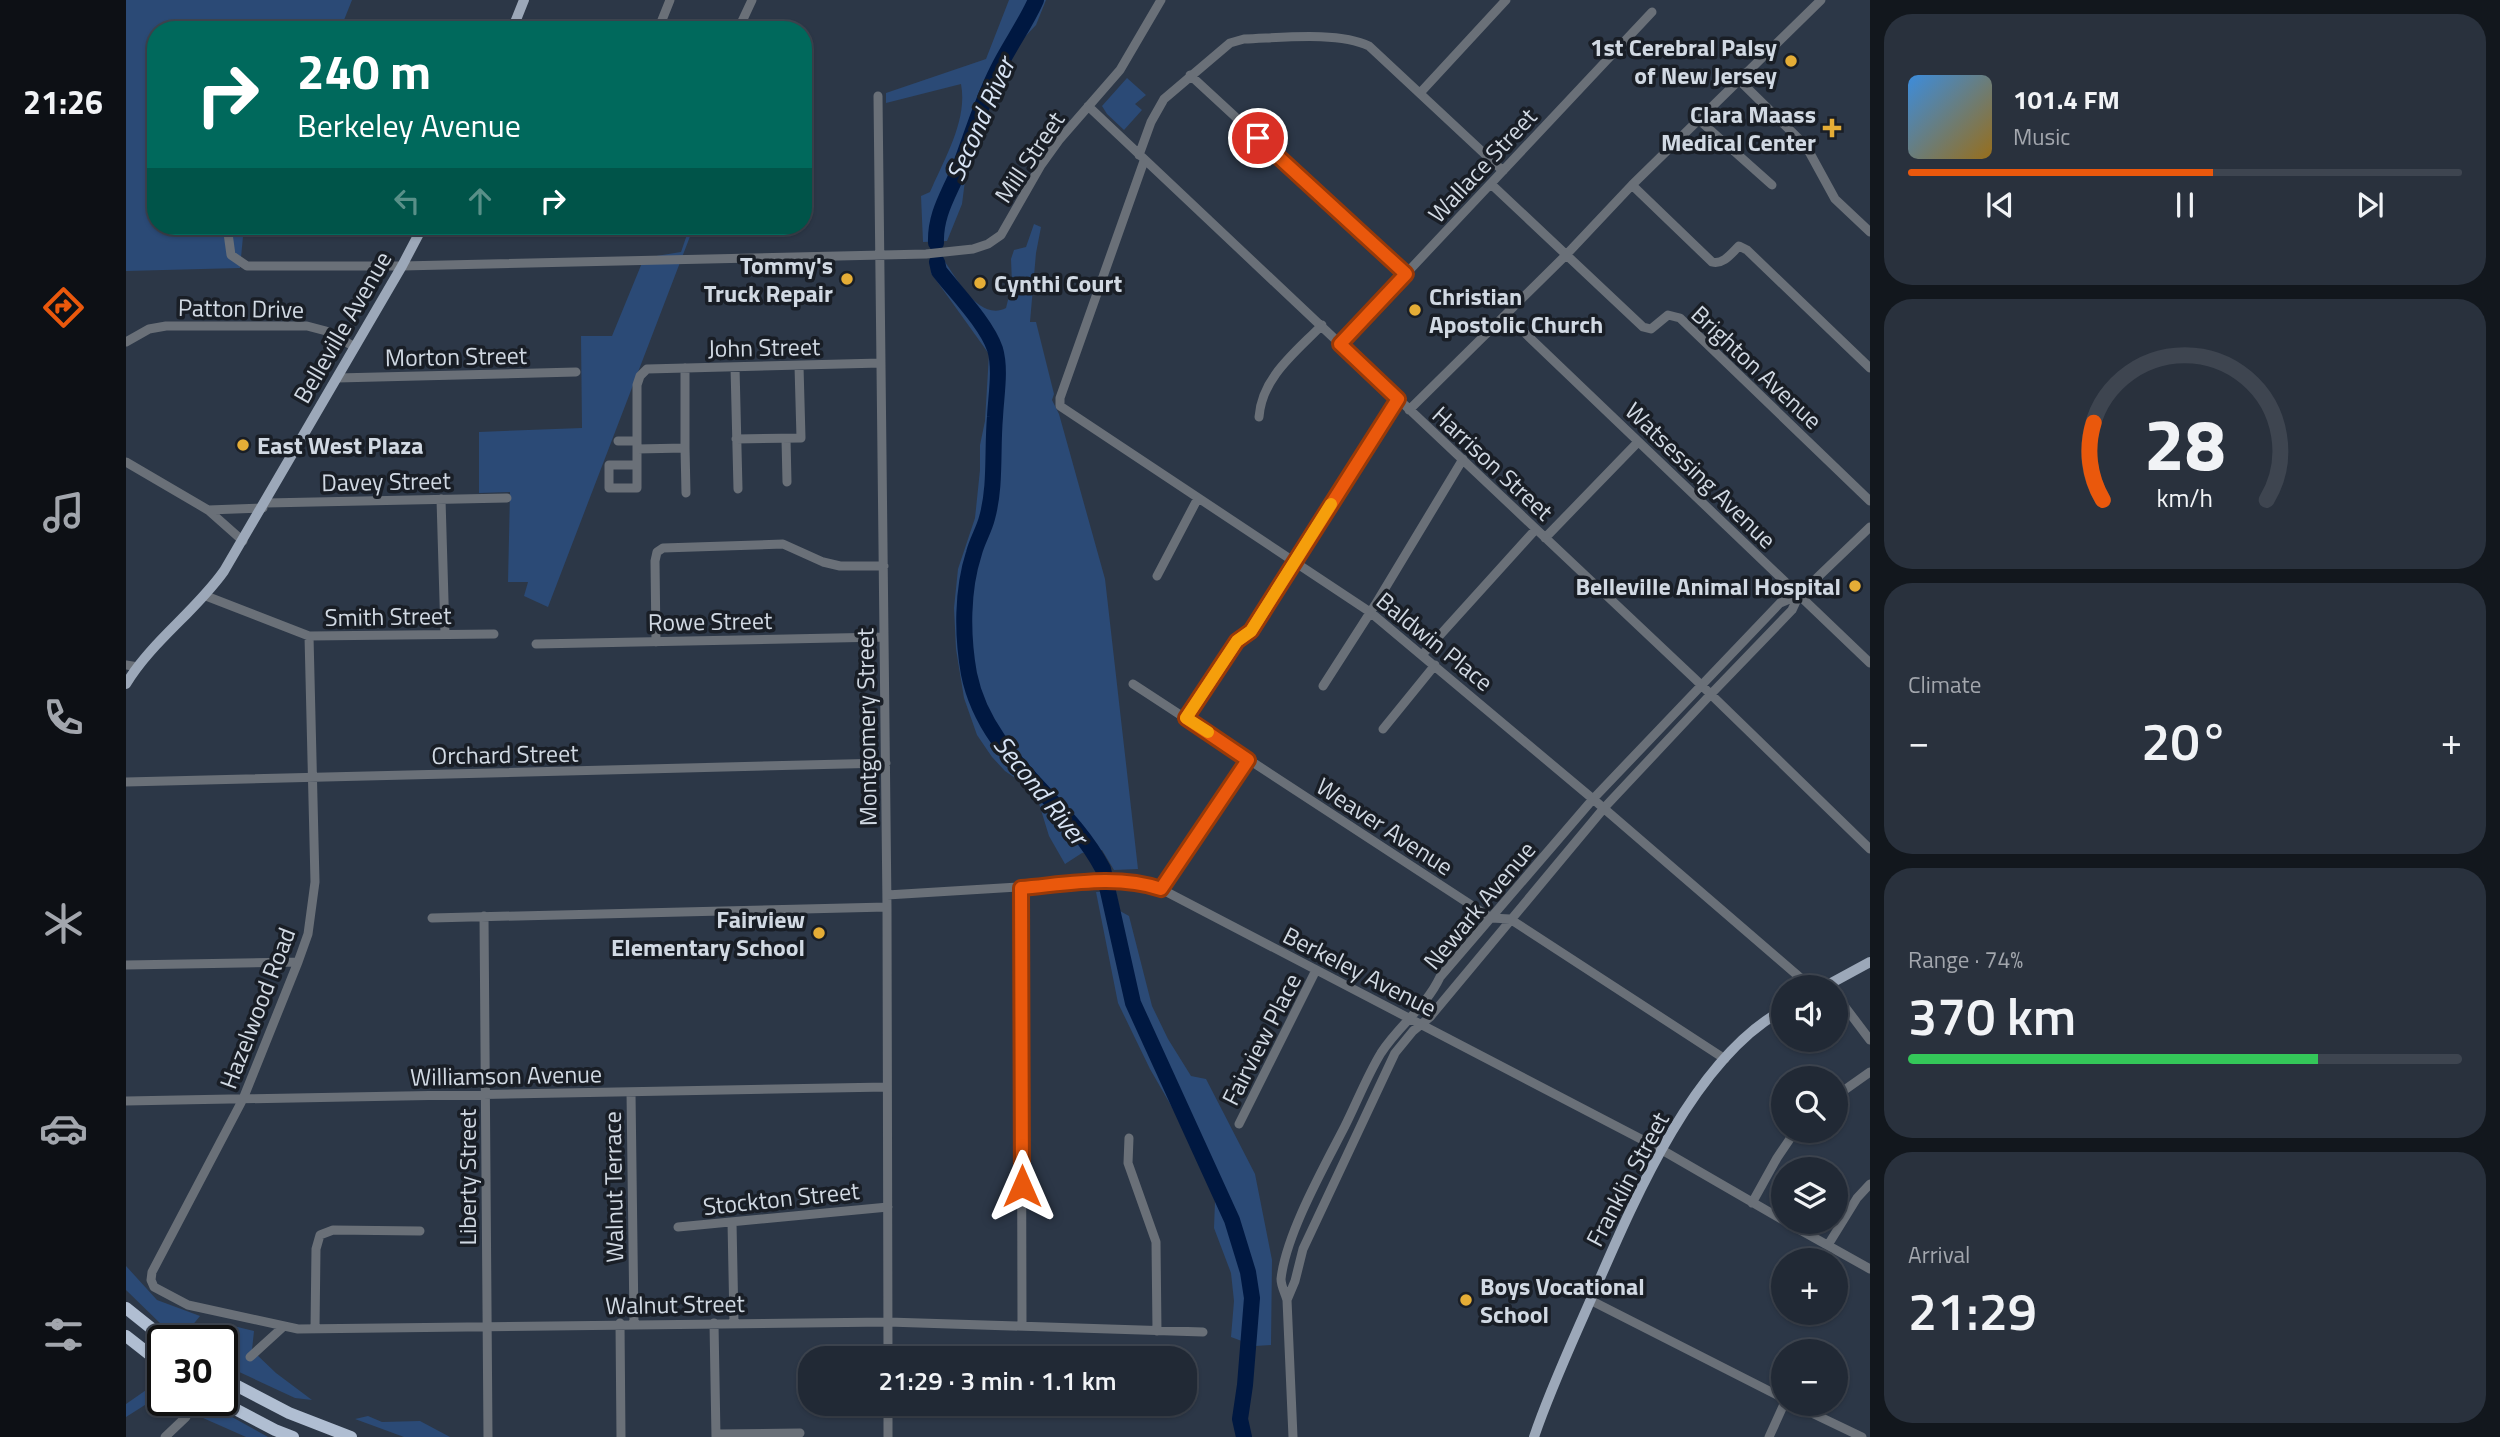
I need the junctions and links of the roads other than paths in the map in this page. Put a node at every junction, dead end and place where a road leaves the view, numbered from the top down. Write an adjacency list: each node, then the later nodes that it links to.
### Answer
1 (524, 0): 8 (main road)
2 (670, 0): 9 (street)
3 (752, 0): 10 (street)
4 (1161, 0): 15 (street, Mill Street)
5 (1506, 0): 13 (street)
6 (1821, 0): 12 (street)
7 (1652, 12): 18 (street, Wallace Street)
8 (516, 21)
9 (662, 21)
10 (742, 21)
11 (1191, 75): 13 (street); 17 (street); 28 (street)
12 (1739, 80): 16 (street); 22 (street)
13 (1420, 93): 18 (street)
14 (878, 96): 25 (street, Montgomery Street)
15 (1088, 106): 17 (street, Harrison Street); 25 (street, Mill Street)
16 (1699, 120): 20 (street); 21 (street)
17 (1142, 158): 30 (street, Harrison Street); 57 (street, Baldwin Place)
18 (1503, 171): 19 (street, Wallace Street)
19 (1491, 184): 26 (street, Brighton Avenue); 28 (street, Wallace Street)
20 (1632, 185): 26 (street); 38 (street)
21 (1772, 185)
22 (1870, 232)
23 (228, 235): 27 (street, Mill Street)
24 (418, 235): 27 (main road, Belleville Avenue)
25 (880, 254): 27 (street, Mill Street); 34 (street, Montgomery Street)
26 (1565, 256): 29 (street); 59 (street, Brighton Avenue)
27 (402, 266): 33 (main road, Belleville Avenue)
28 (1406, 274): 32 (street, Wallace Street)
29 (1506, 315): 42 (street); 47 (street, Watsessing Avenue)
30 (1322, 325): 32 (street, Harrison Street); 43 (street)
31 (126, 342): 33 (street, Patton Drive)
32 (1340, 344): 41 (street, Harrison Street)
33 (355, 346): 40 (main road, Belleville Avenue)
34 (881, 363): 35 (street, John Street); 67 (street, Montgomery Street)
35 (799, 366): 36 (street, John Street); 45 (street)
36 (735, 367): 37 (street, John Street); 44 (street)
37 (685, 368): 48 (street, John Street); 49 (street)
38 (1870, 368)
39 (576, 372): 40 (street, Morton Street)
40 (338, 378): 60 (main road, Belleville Avenue)
41 (1398, 399): 42 (street, Harrison Street); 66 (street)
42 (1409, 410): 50 (street, Harrison Street)
43 (1259, 417)
44 (736, 439): 45 (street); 54 (street)
45 (786, 439): 53 (street)
46 (618, 441): 48 (street)
47 (1638, 442): 64 (street); 69 (street, Watsessing Avenue)
48 (637, 445): 49 (street); 52 (street)
49 (685, 448): 55 (street)
50 (1463, 459): 63 (street, Harrison Street); 71 (street)
51 (126, 462): 61 (street)
52 (637, 465)
53 (787, 482)
54 (738, 489)
55 (686, 493)
56 (507, 498): 58 (street, Davey Street)
57 (1198, 498): 66 (street, Baldwin Place); 68 (street)
58 (441, 499): 60 (street, Davey Street); 72 (street)
59 (1870, 501)
60 (264, 505): 61 (street, Davey Street); 65 (main road, Belleville Avenue)
61 (208, 510): 65 (street)
62 (1870, 527): 69 (street, Newark Avenue)
63 (1536, 529): 64 (street, Harrison Street); 78 (street)
64 (1545, 538): 84 (street, Harrison Street)
65 (243, 541): 70 (main road, Belleville Avenue)
66 (1295, 563): 71 (street, Baldwin Place); 87 (street)
67 (884, 566): 75 (street, Montgomery Street); 76 (street)
68 (1157, 576)
69 (1799, 595): 79 (street, Watsessing Avenue); 84 (street, Newark Avenue); 86 (street, Newark Avenue)
70 (206, 596): 74 (street, Smith Street); 81 (main road, Belleville Avenue)
71 (1370, 612): 78 (street, Baldwin Place); 85 (street)
72 (445, 634): 73 (street, Smith Street); 74 (street, Smith Street)
73 (494, 634)
74 (309, 636): 91 (street, Hazelwood Road)
75 (884, 637): 76 (street, Rowe Street); 90 (street, Montgomery Street)
76 (656, 642): 77 (street, Rowe Street)
77 (536, 644)
78 (1422, 655): 80 (street, Baldwin Place)
79 (1870, 663)
80 (1435, 665): 88 (street); 93 (street, Baldwin Place)
81 (132, 666): 82 (main road, Belleville Avenue)
82 (126, 684)
83 (1133, 684): 87 (street, Weaver Avenue)
84 (1702, 685): 86 (street, Harrison Street); 93 (street, Newark Avenue)
85 (1323, 686)
86 (1711, 694): 94 (street, Newark Avenue); 95 (street, Harrison Street)
87 (1186, 718): 89 (street, Weaver Avenue)
88 (1383, 729)
89 (1248, 760): 97 (street); 102 (street, Weaver Avenue)
90 (886, 763): 91 (street, Orchard Street); 98 (street, Montgomery Street)
91 (313, 778): 92 (street, Orchard Street); 105 (street, Hazelwood Road)
92 (126, 782)
93 (1593, 799): 94 (street, Baldwin Place); 102 (street, Newark Avenue)
94 (1604, 808): 103 (street, Newark Avenue); 108 (street, Baldwin Place)
95 (1870, 849)
96 (1021, 888): 97 (street, Berkeley Avenue); 98 (street, Berkeley Avenue); 147 (street)
97 (1161, 889): 107 (street, Berkeley Avenue)
98 (887, 895): 99 (street, Montgomery Street)
99 (887, 907): 100 (street); 117 (street, Montgomery Street)
100 (484, 916): 101 (street); 120 (street, Liberty Street)
101 (432, 918)
102 (1491, 918): 103 (street); 112 (street, Newark Avenue)
103 (1510, 919): 113 (street, Newark Avenue); 115 (street)
104 (1870, 961): 109 (main road)
105 (299, 962): 106 (street); 121 (street, Hazelwood Road)
106 (126, 965)
107 (1316, 970): 112 (street, Berkeley Avenue); 123 (street, Fairview Place)
108 (1797, 975)
109 (1846, 975)
110 (1848, 1011): 114 (street)
111 (1771, 1017): 115 (main road, Franklin Street)
112 (1410, 1018): 113 (street, Berkeley Avenue); 138 (street, Newark Avenue)
113 (1422, 1024): 126 (street, Berkeley Avenue); 138 (street, Newark Avenue)
114 (1870, 1040)
115 (1725, 1059): 126 (main road, Franklin Street)
116 (1870, 1072): 118 (street)
117 (887, 1087): 119 (street, Williamson Avenue); 129 (street, Montgomery Street)
118 (1848, 1088)
119 (631, 1092): 120 (street, Williamson Avenue); 143 (street, Walnut Terrace)
120 (485, 1095): 121 (street, Williamson Avenue); 149 (street, Liberty Street)
121 (243, 1099): 122 (street, Williamson Avenue); 137 (street, Hazelwood Road)
122 (126, 1101)
123 (1239, 1124)
124 (1129, 1138): 151 (street)
125 (1787, 1143): 128 (street)
126 (1662, 1150): 128 (street, Berkeley Avenue); 139 (main road, Franklin Street)
127 (1870, 1184): 135 (street)
128 (1752, 1203): 130 (street, Berkeley Avenue)
129 (888, 1207): 131 (street, Stockton Street); 141 (street, Montgomery Street)
130 (1771, 1214)
131 (732, 1222): 132 (street, Stockton Street); 145 (street)
132 (678, 1227)
133 (420, 1231): 150 (street)
134 (1808, 1234): 135 (street, Berkeley Avenue)
135 (1828, 1245): 136 (street, Berkeley Avenue)
136 (1870, 1269)
137 (155, 1287): 148 (street, Walnut Street)
138 (1287, 1300): 172 (street, Newark Avenue)
139 (1591, 1300): 158 (street); 173 (main road, Franklin Street)
140 (126, 1308): 146 (highway)
141 (888, 1322): 145 (street, Walnut Street); 147 (street, Walnut Street); 154 (street, Montgomery Street)
142 (620, 1323): 143 (street, Walnut Street); 149 (street, Walnut Street); 170 (street)
143 (634, 1323): 144 (street, Walnut Street)
144 (714, 1323): 145 (street, Walnut Street); 165 (street)
145 (734, 1323)
146 (147, 1325)
147 (1022, 1326): 151 (street, Walnut Street)
148 (283, 1327): 150 (street, Walnut Street); 156 (street)
149 (487, 1327): 150 (street, Walnut Street); 169 (street, Liberty Street)
150 (315, 1329)
151 (1157, 1331): 152 (street, Walnut Street)
152 (1203, 1332)
153 (126, 1336): 155 (highway)
154 (888, 1346)
155 (147, 1352)
156 (250, 1357)
157 (238, 1386): 168 (highway)
158 (1771, 1394)
159 (238, 1411): 167 (highway)
160 (888, 1416): 171 (street)
161 (1778, 1416): 174 (street)
162 (1818, 1416): 175 (street)
163 (186, 1417): 166 (street)
164 (800, 1433): 165 (street)
165 (716, 1436)
166 (165, 1437)
167 (293, 1437)
168 (351, 1437)
169 (488, 1437)
170 (621, 1437)
171 (888, 1437)
172 (1293, 1437)
173 (1534, 1437)
174 (1769, 1437)
175 (1862, 1437)

